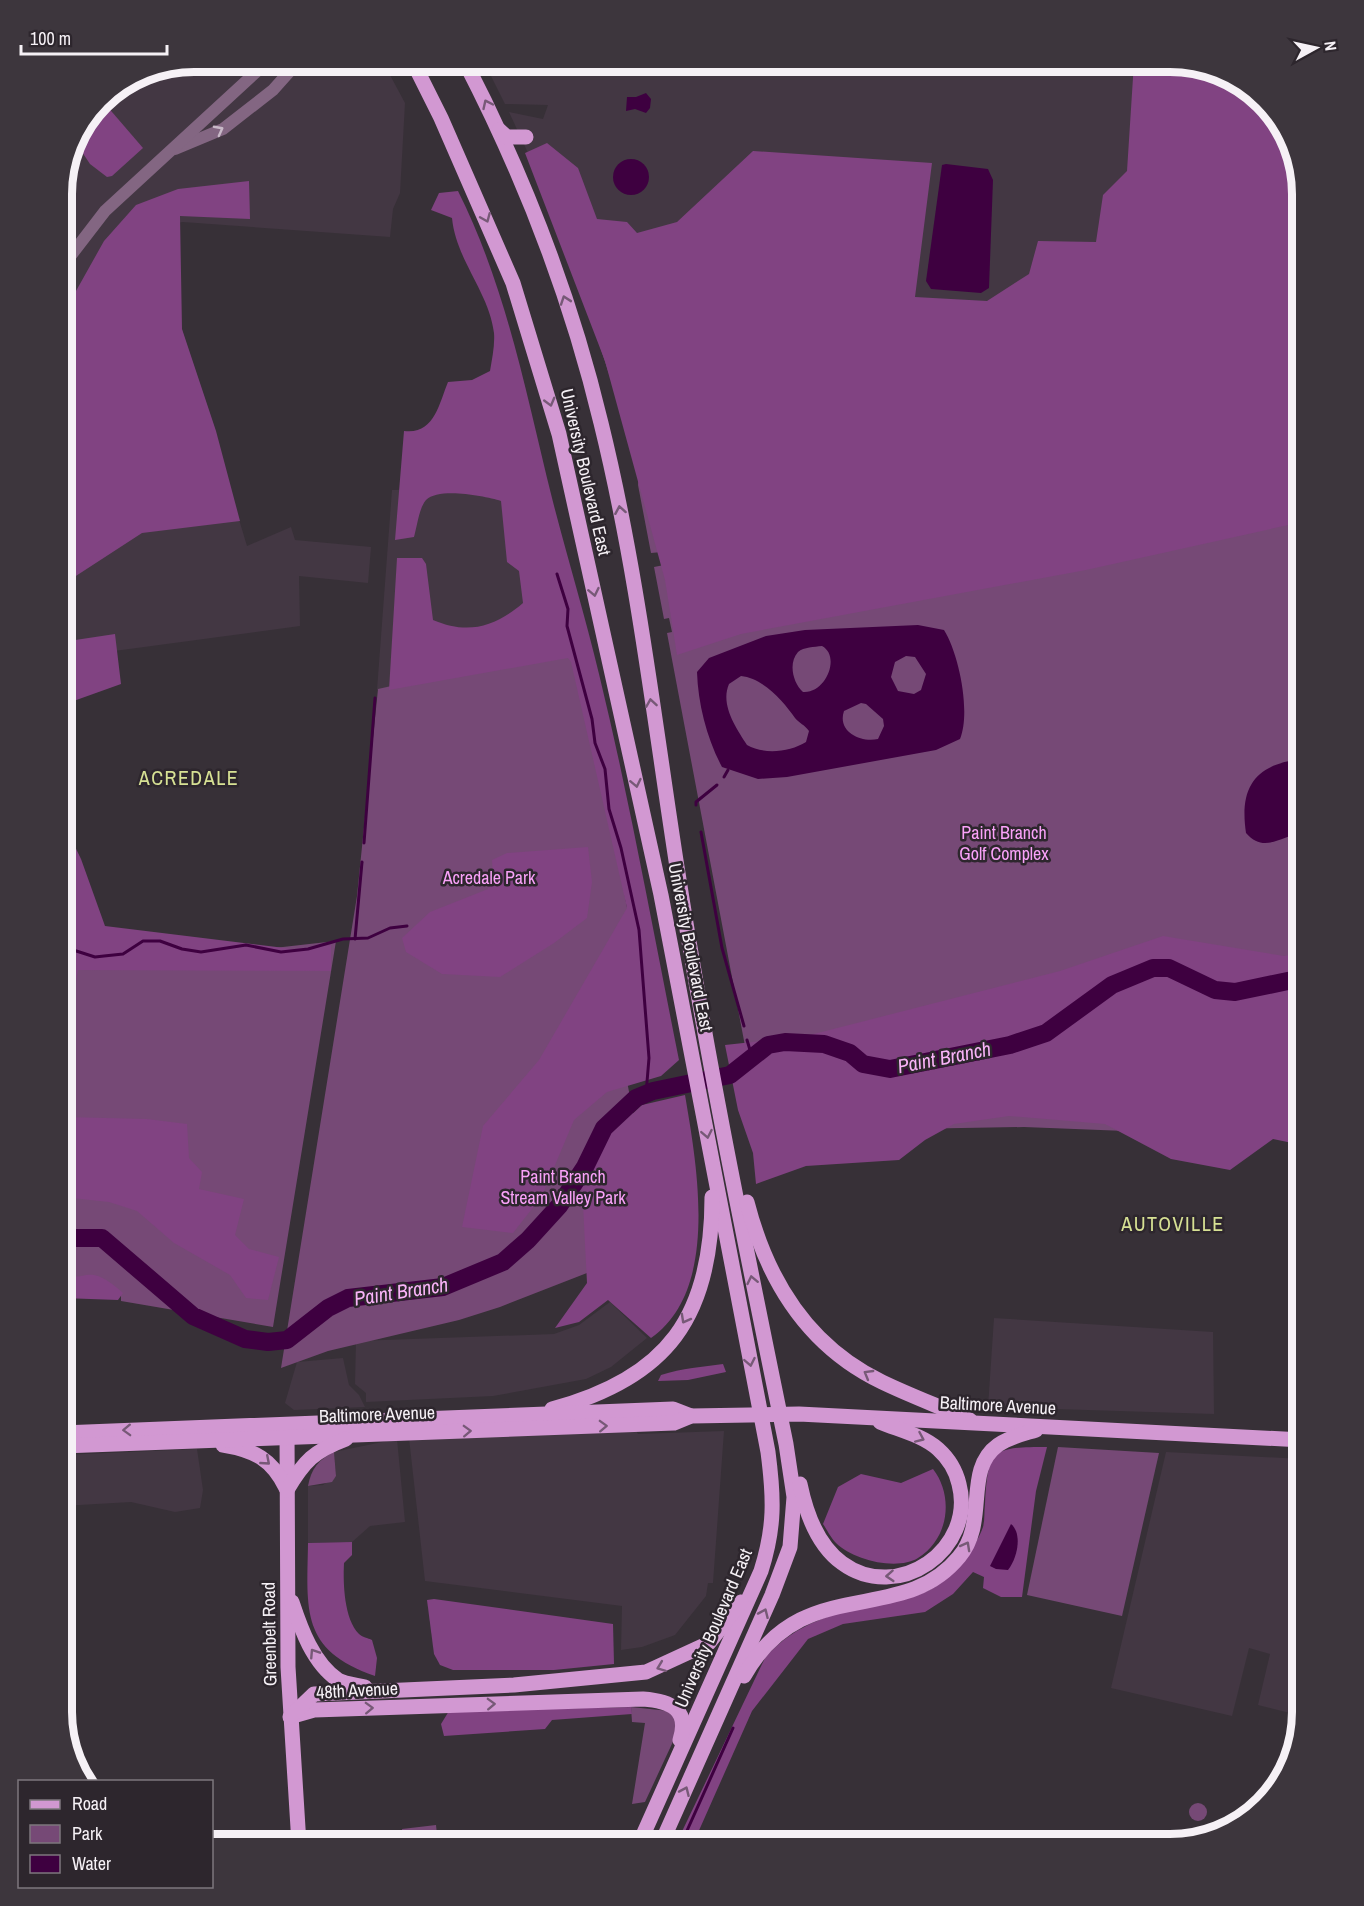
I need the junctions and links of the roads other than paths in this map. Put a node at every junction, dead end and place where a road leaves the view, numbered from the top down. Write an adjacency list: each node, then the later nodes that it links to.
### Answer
1 (256, 72): 7 (street)
2 (289, 72): 7 (street, one-way to 2)
3 (418, 72): 10 (main road, University Boulevard East, one-way to 10)
4 (470, 72): 5 (main road, University Boulevard East, one-way to 4)
5 (499, 130): 6 (main road); 9 (main road, University Boulevard East, one-way to 5)
6 (526, 138)
7 (165, 153): 8 (street)
8 (72, 254)
9 (719, 1104): 11 (main road, University Boulevard East, one-way to 9); 15 (main road, one-way to 9)
10 (712, 1161): 13 (main road, one-way to 13); 24 (main road, University Boulevard East, one-way to 24)
11 (760, 1315): 14 (main road, one-way to 11); 29 (main road, University Boulevard East, one-way to 11)
12 (691, 1416): 13 (main road, Baltimore Avenue); 14 (main road, Baltimore Avenue); 19 (main road, Baltimore Avenue, one-way to 12)
13 (527, 1417): 17 (main road, Baltimore Avenue)
14 (866, 1417): 15 (main road, Baltimore Avenue)
15 (979, 1424): 16 (main road, Baltimore Avenue)
16 (1044, 1427): 20 (main road, Baltimore Avenue); 29 (main road, one-way to 16)
17 (287, 1430): 18 (main road, Baltimore Avenue, one-way to 18); 19 (main road, Baltimore Avenue); 21 (main road, Baltimore Avenue); 23 (main road, Greenbelt Road)
18 (72, 1432)
19 (359, 1435): 23 (main road)
20 (1292, 1439)
21 (191, 1440): 22 (main road, Baltimore Avenue); 23 (main road, one-way to 23)
22 (72, 1446)
23 (287, 1490): 25 (main road, Greenbelt Road)
24 (761, 1571): 27 (main road, one-way to 27); 30 (main road, University Boulevard East)
25 (288, 1587): 26 (main road, one-way to 25); 28 (main road, Greenbelt Road)
26 (380, 1691): 27 (main road, 48th Avenue); 28 (main road, 48th Avenue)
27 (432, 1698): 28 (main road, 48th Avenue, one-way to 27); 30 (main road, one-way to 30)
28 (290, 1717): 31 (main road, Greenbelt Road)
29 (704, 1750): 33 (main road, University Boulevard East, one-way to 29)
30 (655, 1808): 32 (main road, University Boulevard East)
31 (298, 1834)
32 (643, 1834)
33 (666, 1834)

